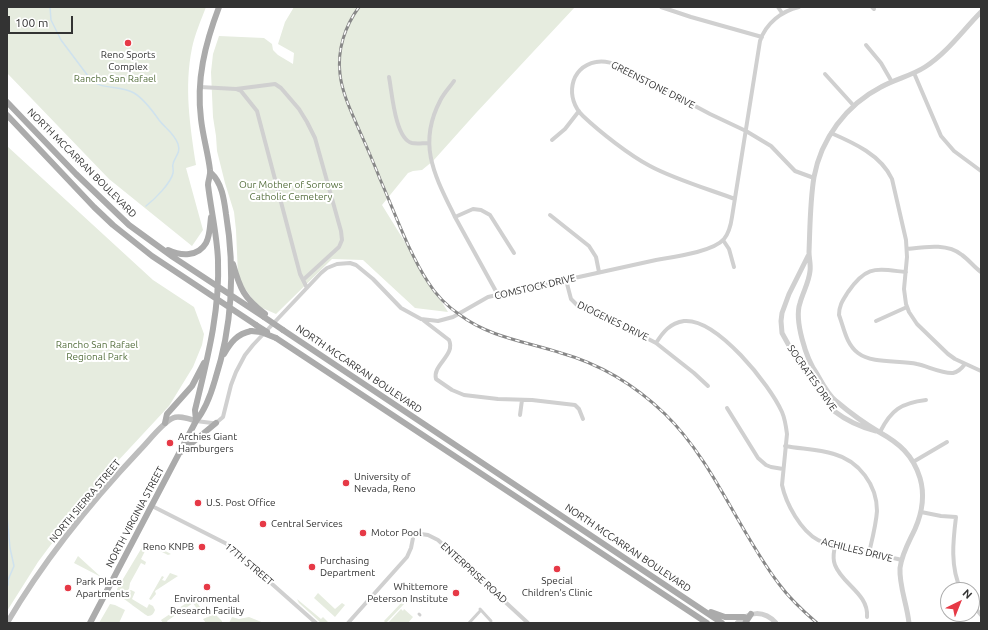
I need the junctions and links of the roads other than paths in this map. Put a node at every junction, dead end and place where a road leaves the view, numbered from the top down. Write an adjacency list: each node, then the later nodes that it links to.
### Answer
1 (220, 7): 14 (main road, NORTH VIRGINIA STREET)
2 (661, 7): 7 (street)
3 (778, 7): 6 (street)
4 (799, 7): 6 (street)
5 (981, 12): 9 (street, SOCRATES DRIVE)
6 (782, 13): 7 (street)
7 (762, 37): 20 (street)
8 (866, 45): 13 (street)
9 (914, 73): 13 (street, SOCRATES DRIVE); 24 (street)
10 (825, 74): 17 (street)
11 (389, 77): 23 (street)
12 (454, 81): 23 (street)
13 (892, 82): 17 (street, SOCRATES DRIVE)
14 (200, 87): 15 (street); 25 (main road, NORTH VIRGINIA STREET)
15 (236, 89): 41 (street); 41 (street)
16 (7, 102): 32 (main road, NORTH MCCARRAN BOULEVARD)
17 (854, 106): 21 (street, SOCRATES DRIVE)
18 (579, 111): 20 (street, GREENSTONE DRIVE); 22 (street); 27 (street, GREENSTONE DRIVE)
19 (7, 115): 47 (main road, NORTH MCCARRAN BOULEVARD)
20 (746, 131): 26 (street, GREENSTONE DRIVE); 27 (street)
21 (831, 133): 26 (street, SOCRATES DRIVE); 33 (street)
22 (552, 140)
23 (428, 143): 30 (street)
24 (981, 171)
25 (211, 172): 28 (main road, NORTH VIRGINIA STREET); 34 (main road, NORTH VIRGINIA STREET)
26 (814, 178): 36 (street, SOCRATES DRIVE)
27 (735, 198): 31 (street)
28 (212, 210): 32 (main road); 43 (main road, NORTH VIRGINIA STREET)
29 (550, 215): 38 (street)
30 (455, 216): 35 (street); 45 (street)
31 (723, 240): 37 (street); 38 (street, COMSTOCK DRIVE)
32 (149, 241): 43 (main road, NORTH MCCARRAN BOULEVARD)
33 (907, 248): 39 (street); 40 (street)
34 (231, 253): 46 (main road, NORTH VIRGINIA STREET); 50 (main road)
35 (514, 253)
36 (809, 255): 68 (street, SOCRATES DRIVE); 68 (street, SOCRATES DRIVE)
37 (734, 267)
38 (599, 272): 42 (street, COMSTOCK DRIVE)
39 (906, 272): 48 (street); 57 (street)
40 (981, 272)
41 (303, 280): 44 (street)
42 (566, 280): 45 (street, COMSTOCK DRIVE); 54 (street, DIOGENES DRIVE)
43 (218, 287): 46 (main road, NORTH MCCARRAN BOULEVARD); 47 (main road, NORTH VIRGINIA STREET)
44 (307, 288): 51 (street, COMSTOCK DRIVE); 66 (street, COMSTOCK DRIVE)
45 (498, 295): 51 (street, COMSTOCK DRIVE)
46 (230, 296): 49 (main road, NORTH VIRGINIA STREET); 50 (main road, NORTH MCCARRAN BOULEVARD)
47 (217, 299): 49 (main road, NORTH MCCARRAN BOULEVARD); 55 (main road, NORTH VIRGINIA STREET)
48 (907, 307): 52 (street); 57 (street)
49 (230, 308): 53 (main road, NORTH MCCARRAN BOULEVARD, bridge); 56 (main road, NORTH VIRGINIA STREET)
50 (265, 316): 80 (main road, NORTH MCCARRAN BOULEVARD, bridge)
51 (421, 319): 60 (street)
52 (876, 321)
53 (276, 338): 56 (main road, bridge); 91 (main road, NORTH MCCARRAN BOULEVARD)
54 (656, 343): 59 (street, DIOGENES DRIVE); 70 (street, ACHILLES DRIVE)
55 (208, 354): 65 (main road, NORTH VIRGINIA STREET); 67 (main road)
56 (221, 360): 65 (main road, NORTH VIRGINIA STREET)
57 (965, 364): 58 (street)
58 (981, 371)
59 (708, 386)
60 (522, 400): 63 (street); 64 (street)
61 (926, 400): 68 (street)
62 (728, 408): 73 (street)
63 (520, 414)
64 (583, 419)
65 (196, 421): 66 (street); 67 (main road, NORTH SIERRA STREET); 71 (main road, NORTH VIRGINIA STREET)
66 (216, 423): 71 (main road)
67 (165, 424): 85 (main road, NORTH SIERRA STREET)
68 (880, 432): 72 (street, SOCRATES DRIVE)
69 (947, 442): 72 (street)
70 (785, 446): 73 (street, ACHILLES DRIVE); 77 (street)
71 (180, 453): 74 (main road, NORTH VIRGINIA STREET)
72 (913, 462): 75 (street, SOCRATES DRIVE)
73 (783, 469): 76 (street, ACHILLES DRIVE)
74 (152, 506): 86 (main road, NORTH VIRGINIA STREET); 87 (street, 17TH STREET)
75 (921, 512): 78 (street, SOCRATES DRIVE); 79 (street)
76 (835, 546): 77 (street, ACHILLES DRIVE); 82 (street)
77 (869, 553): 78 (street, ACHILLES DRIVE)
78 (902, 560): 95 (street, SOCRATES DRIVE)
79 (958, 582)
80 (696, 605): 83 (main road); 92 (main road, NORTH MCCARRAN BOULEVARD)
81 (751, 614): 83 (main road); 94 (street)
82 (867, 617)
83 (744, 620): 93 (street)
84 (491, 621): 89 (street)
85 (7, 623)
86 (90, 623)
87 (316, 623)
88 (348, 623): 90 (street, ENTERPRISE ROAD)
89 (469, 623)
90 (528, 623)
91 (707, 623)
92 (722, 623)
93 (737, 623)
94 (776, 623)
95 (909, 623)

